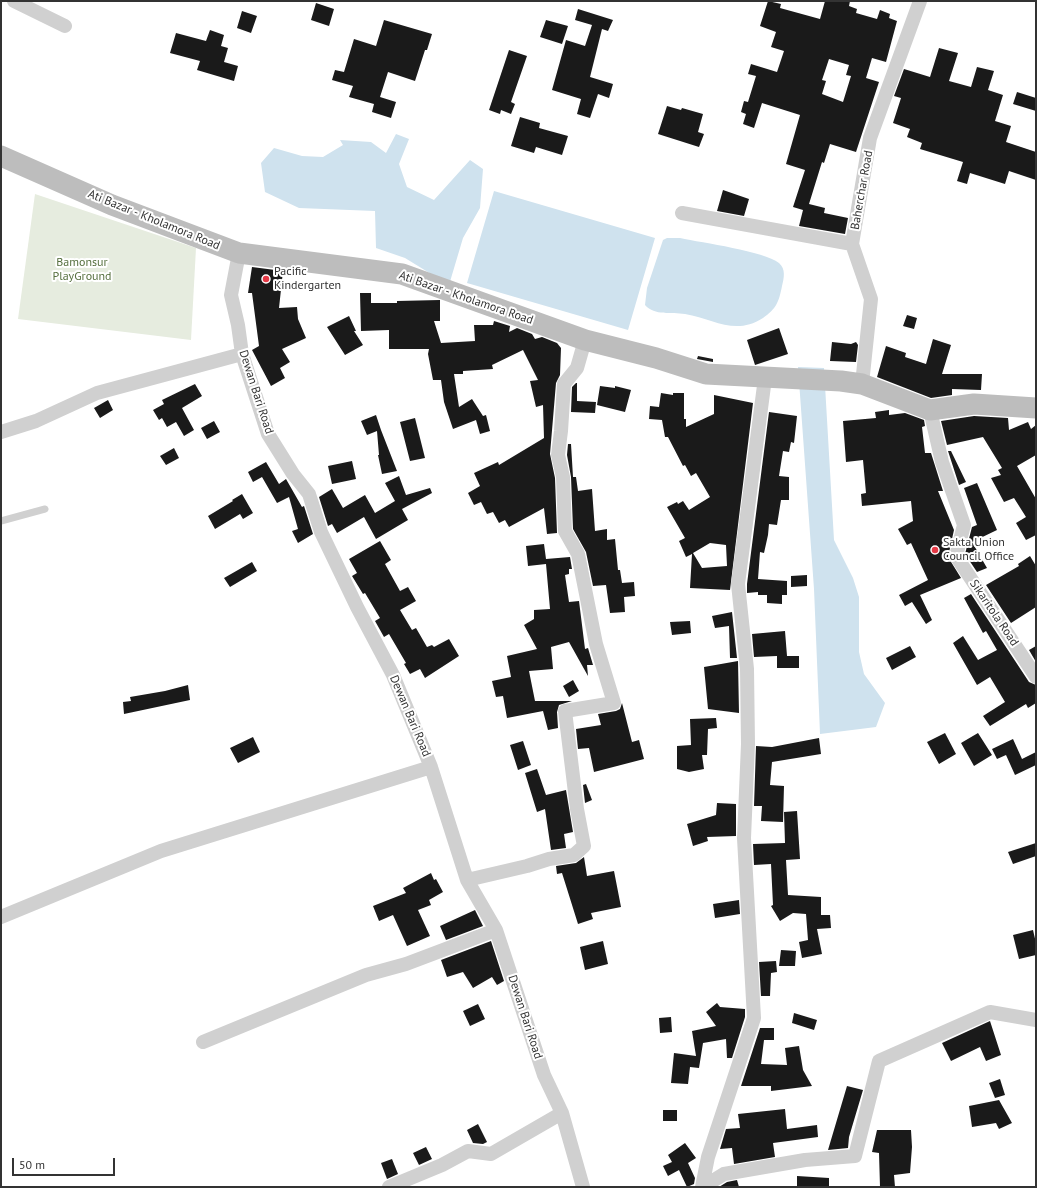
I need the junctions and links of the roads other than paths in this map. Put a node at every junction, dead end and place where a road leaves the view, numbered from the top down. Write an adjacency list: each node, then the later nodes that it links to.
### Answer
1 (14, 1): 3 (street)
2 (920, 1): 6 (street, Baherchar Road)
3 (65, 26)
4 (1, 156): 7 (main road, Ati Bazar - Kholamora Road)
5 (682, 213): 6 (street)
6 (852, 244): 11 (street, Baherchar Road)
7 (239, 253): 8 (main road, Ati Bazar - Kholamora Road); 9 (street, Dewan Bari Road)
8 (585, 340): 10 (main road, Ati Bazar - Kholamora Road); 19 (street)
9 (242, 354): 14 (street); 18 (street, Dewan Bari Road)
10 (770, 378): 11 (main road, Ati Bazar - Kholamora Road); 27 (street)
11 (862, 384): 13 (main road)
12 (1036, 408): 13 (main road)
13 (930, 410): 17 (street, Sikaritola Road)
14 (1, 432)
15 (45, 509): 16 (lane)
16 (1, 521)
17 (1036, 677)
18 (431, 767): 19 (street, Dewan Bari Road); 20 (street)
19 (467, 880): 21 (street, Dewan Bari Road)
20 (1, 917)
21 (496, 930): 23 (street); 24 (street, Dewan Bari Road)
22 (1036, 1020): 27 (street)
23 (203, 1042)
24 (562, 1113): 25 (street); 26 (street, Dewan Bari Road)
25 (389, 1187)
26 (582, 1187)
27 (703, 1187)

